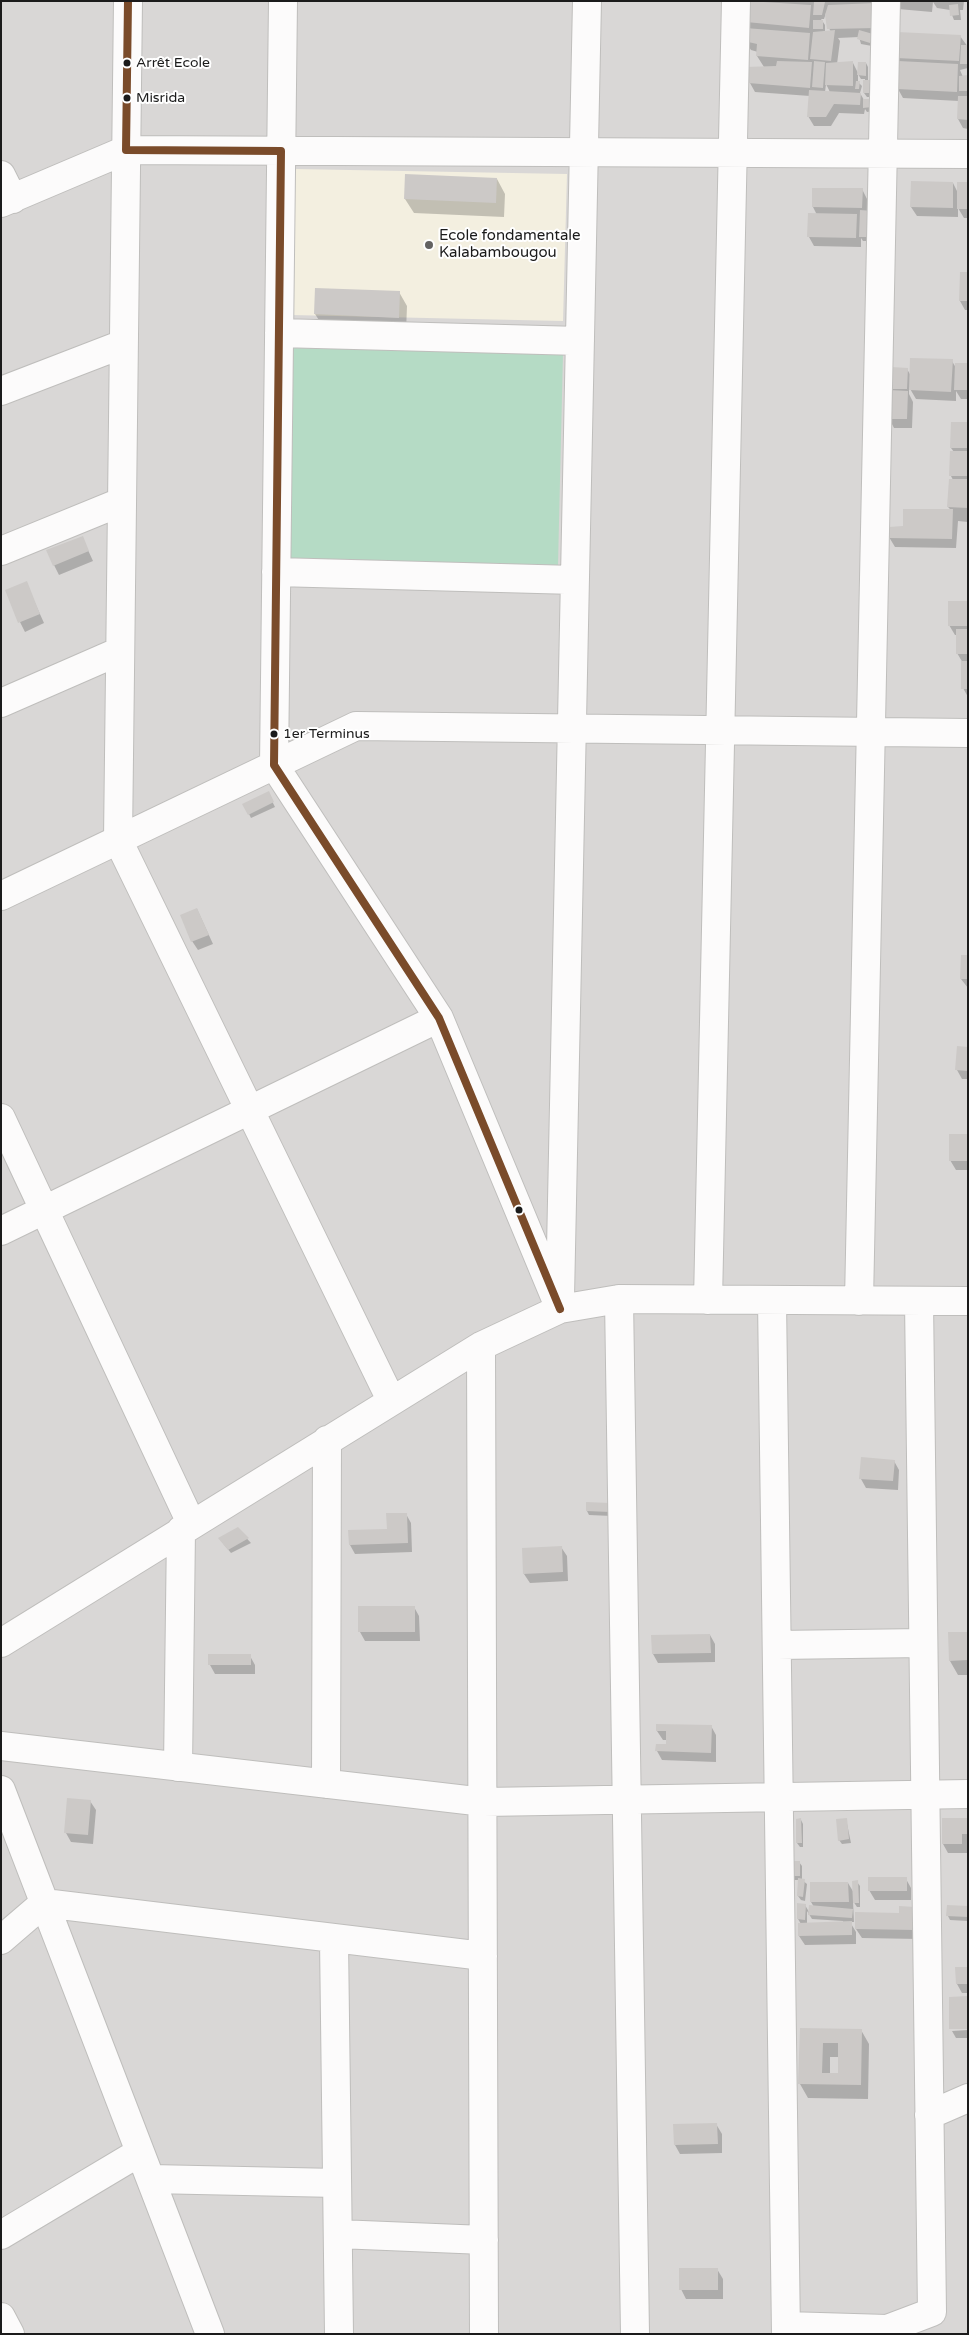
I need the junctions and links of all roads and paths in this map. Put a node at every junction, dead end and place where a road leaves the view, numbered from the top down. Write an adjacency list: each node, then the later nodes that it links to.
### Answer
1 (128, 1): 6 (street)
2 (283, 1): 7 (street)
3 (587, 1): 8 (street)
4 (736, 1): 9 (street)
5 (886, 1): 10 (street)
6 (126, 150): 7 (street); 12 (street); 15 (street)
7 (281, 151): 8 (street); 13 (street)
8 (584, 152): 9 (street); 14 (street)
9 (732, 152): 10 (street); 24 (street)
10 (883, 153): 11 (street); 25 (street)
11 (968, 154)
12 (5, 192)
13 (278, 332): 14 (street); 19 (street)
14 (580, 341): 20 (street)
15 (123, 344): 16 (street); 17 (street)
16 (1, 391)
17 (121, 502): 18 (street); 21 (street)
18 (1, 551)
19 (276, 572): 20 (street); 27 (street)
20 (575, 580): 23 (street)
21 (120, 651): 22 (street); 28 (street)
22 (1, 703)
23 (572, 728): 24 (street); 27 (street); 41 (street)
24 (720, 730): 25 (street); 36 (street)
25 (871, 732): 26 (street); 38 (street)
26 (968, 733)
27 (274, 765): 28 (street); 30 (street)
28 (118, 840): 29 (street); 31 (street)
29 (1, 896)
30 (439, 1018): 31 (street); 41 (street)
31 (250, 1110): 33 (street); 43 (street)
32 (1, 1118): 33 (street)
33 (44, 1210): 34 (street); 45 (street)
34 (1, 1231)
35 (620, 1299): 36 (street); 41 (street); 56 (street)
36 (708, 1300): 37 (street)
37 (772, 1300): 38 (street); 48 (street)
38 (859, 1301): 39 (street)
39 (919, 1301): 40 (street); 47 (street)
40 (968, 1301)
41 (560, 1309): 42 (street)
42 (481, 1346): 43 (street); 57 (street)
43 (391, 1400): 44 (street)
44 (327, 1440): 45 (street); 51 (street)
45 (186, 1527): 46 (street); 50 (street)
46 (1, 1643)
47 (923, 1643): 48 (street); 53 (street)
48 (776, 1645): 55 (street)
49 (1, 1746): 50 (street)
50 (178, 1767): 51 (street)
51 (326, 1784): 57 (street)
52 (1, 1790): 58 (street)
53 (925, 1794): 54 (street); 55 (street); 63 (street)
54 (968, 1794)
55 (779, 1797): 56 (street); 71 (street)
56 (627, 1800): 57 (street); 76 (street)
57 (484, 1802): 61 (street)
58 (44, 1903): 59 (street); 60 (street); 64 (street)
59 (1, 1940)
60 (334, 1940): 61 (street); 66 (street)
61 (483, 1956): 69 (street)
62 (968, 2098): 63 (street)
63 (929, 2115): 71 (street)
64 (140, 2152): 65 (street); 68 (street)
65 (151, 2179): 66 (street); 73 (street)
66 (337, 2183): 67 (street)
67 (338, 2234): 69 (street); 74 (street)
68 (1, 2235)
69 (484, 2240): 75 (street)
70 (1, 2317): 72 (street)
71 (786, 2330)
72 (10, 2334)
73 (210, 2334)
74 (339, 2334)
75 (484, 2334)
76 (636, 2334)

